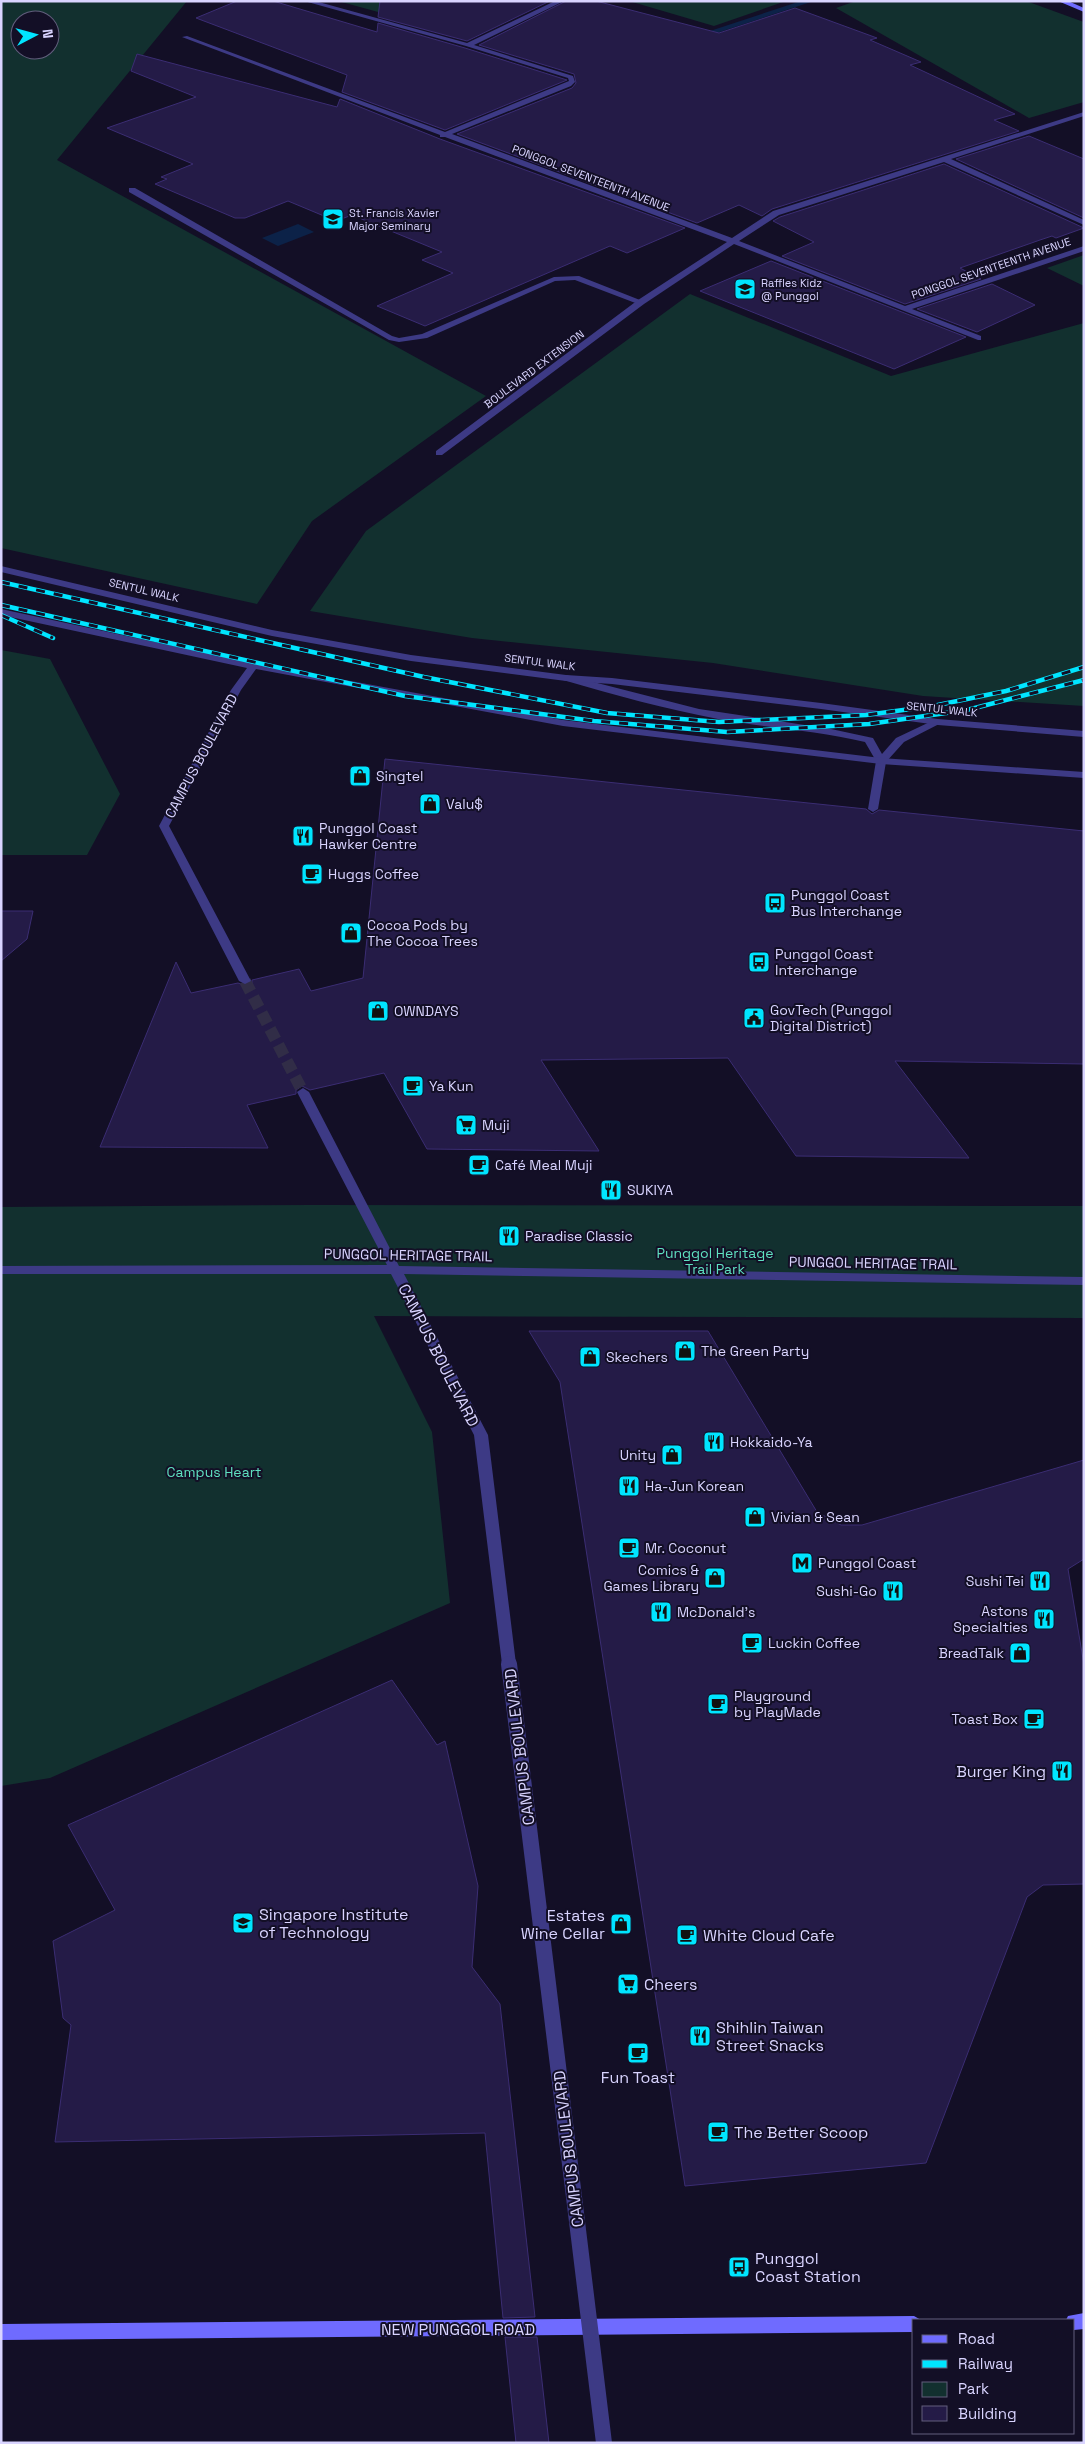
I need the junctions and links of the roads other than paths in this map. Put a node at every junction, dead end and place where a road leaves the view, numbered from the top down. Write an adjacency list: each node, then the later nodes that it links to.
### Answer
1 (307, 1): 6 (street)
2 (562, 1): 6 (street)
3 (1061, 1): 4 (main road)
4 (1084, 10)
5 (185, 36): 8 (street, PONGGOL SEVENTEENTH AVENUE)
6 (468, 45): 8 (street)
7 (1084, 114): 9 (street)
8 (444, 135): 12 (street, PONGGOL SEVENTEENTH AVENUE)
9 (944, 160): 11 (street, PONGGOL SEVENTEENTH AVENUE); 12 (street)
10 (132, 190): 14 (street)
11 (1084, 223)
12 (731, 242): 14 (street); 15 (street, PONGGOL SEVENTEENTH AVENUE)
13 (1084, 248): 15 (street, PONGGOL SEVENTEENTH AVENUE)
14 (641, 302): 17 (street, BOULEVARD EXTENSION)
15 (905, 309): 16 (street, PONGGOL SEVENTEENTH AVENUE)
16 (978, 338)
17 (440, 454)
18 (1, 569): 21 (street, SENTUL WALK)
19 (1, 612): 20 (street)
20 (253, 666): 24 (street); 27 (street, CAMPUS BOULEVARD)
21 (566, 678): 22 (street, SENTUL WALK); 24 (street)
22 (938, 722): 23 (street, SENTUL WALK); 24 (street)
23 (1084, 734)
24 (881, 760): 25 (street); 26 (street)
25 (1084, 775)
26 (873, 810)
27 (245, 981)
28 (302, 1092): 33 (street, CAMPUS BOULEVARD, bridge)
29 (1, 1270): 30 (street, PUNGGOL HERITAGE TRAIL)
30 (1084, 1281)
31 (912, 2324): 32 (main road, NEW PUNGGOL ROAD)
32 (1, 2332)
33 (604, 2443)

